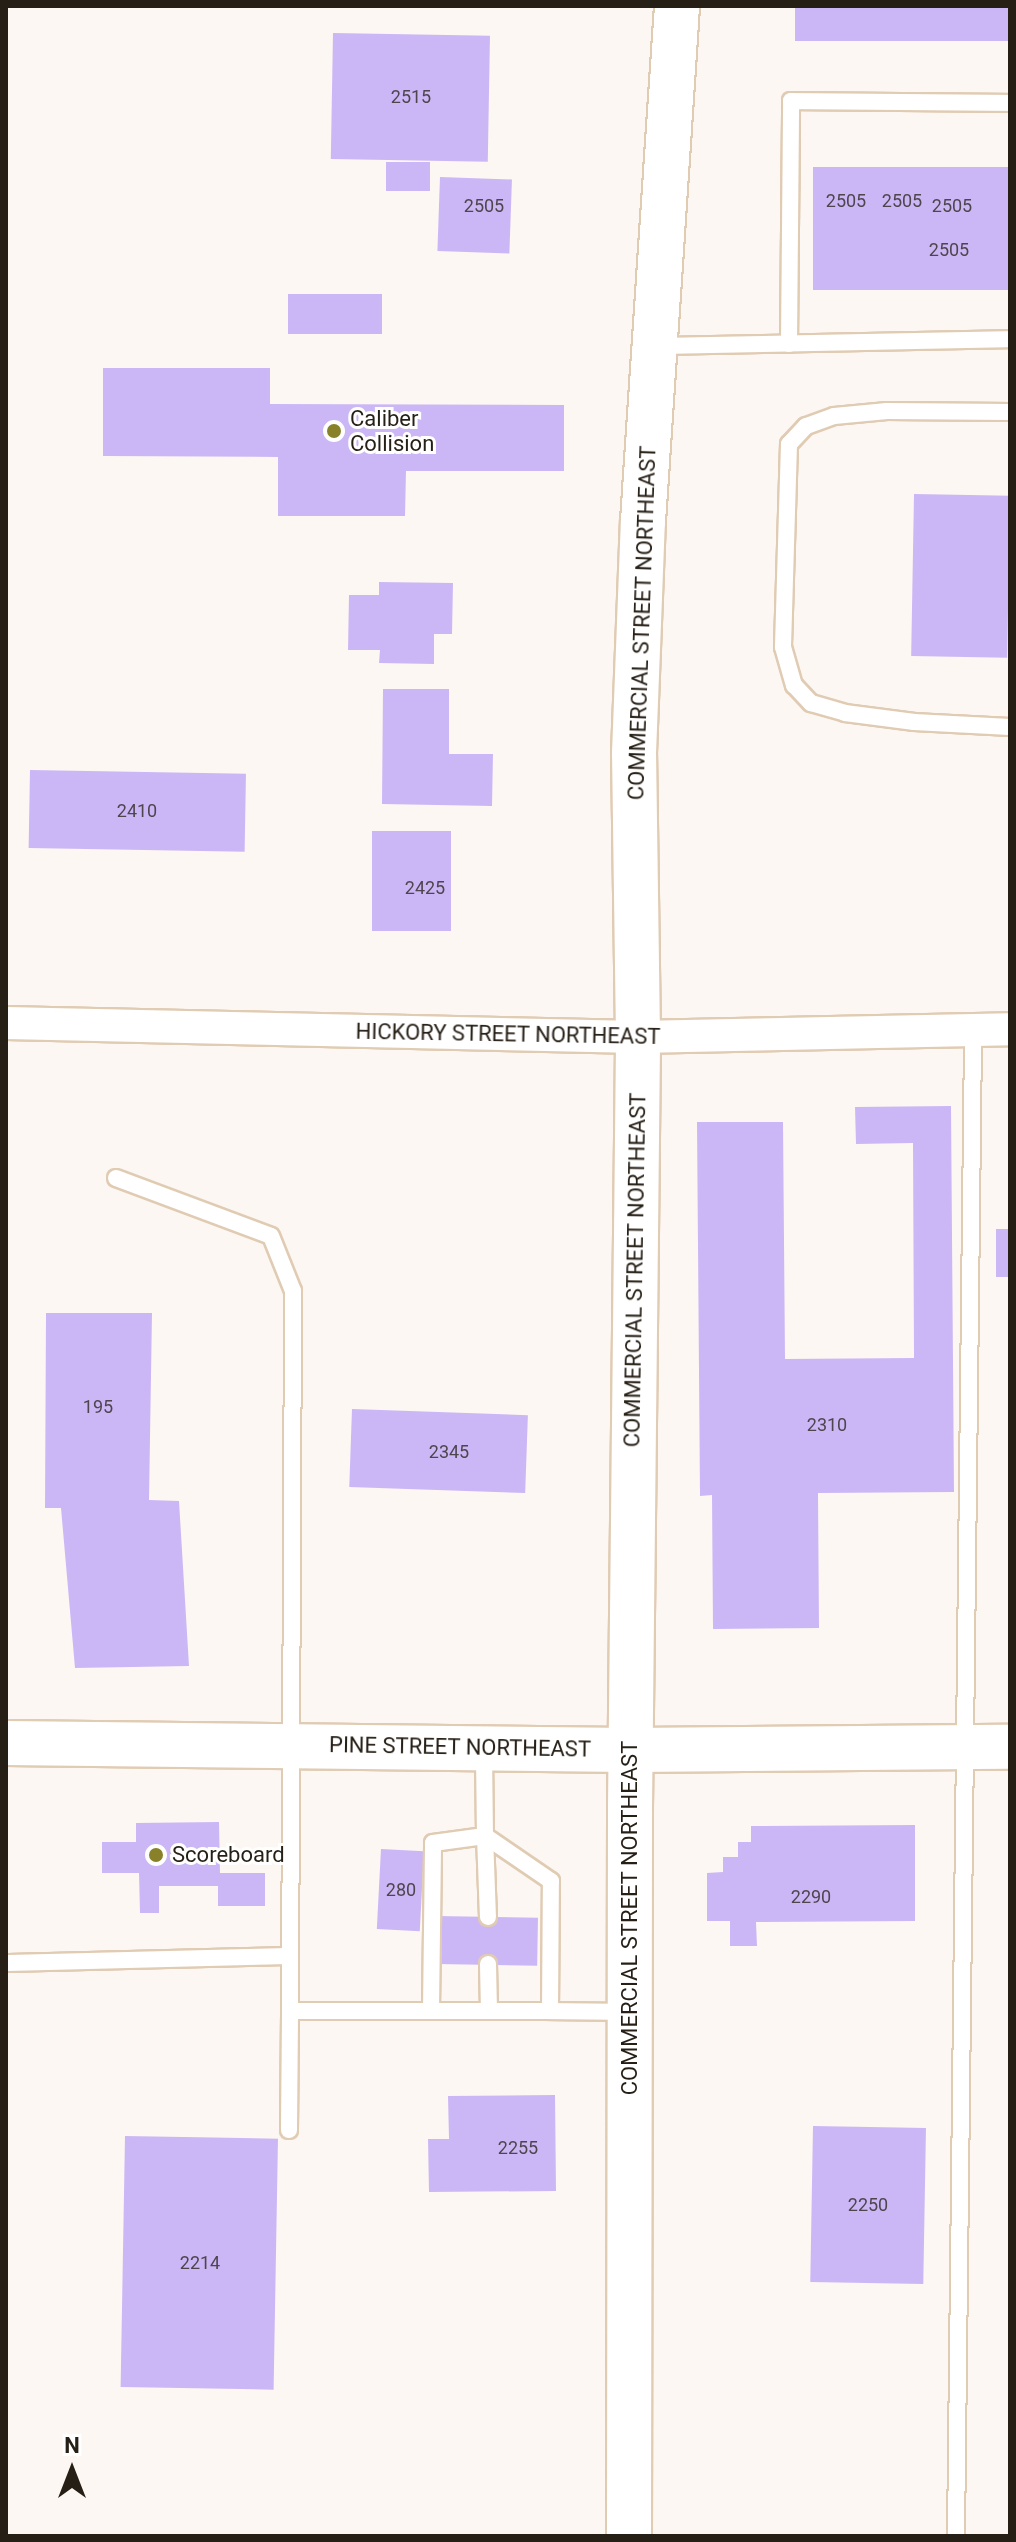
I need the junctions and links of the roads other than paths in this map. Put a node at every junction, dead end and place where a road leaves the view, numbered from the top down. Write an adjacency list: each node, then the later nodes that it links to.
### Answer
1 (677, 6): 5 (main road, COMMERCIAL STREET NORTHEAST)
2 (1010, 103): 4 (lane)
3 (1010, 339): 4 (lane)
4 (789, 344): 5 (lane)
5 (655, 346): 11 (main road, COMMERCIAL STREET NORTHEAST)
6 (1010, 412): 7 (lane)
7 (1010, 727)
8 (6, 1023): 11 (street, HICKORY STREET NORTHEAST)
9 (1010, 1029): 10 (street, HICKORY STREET NORTHEAST)
10 (973, 1030): 11 (street, HICKORY STREET NORTHEAST); 17 (lane)
11 (638, 1037): 18 (main road, COMMERCIAL STREET NORTHEAST)
12 (116, 1178): 14 (lane)
13 (6, 1743): 14 (main road, PINE STREET NORTHEAST)
14 (289, 1743): 15 (main road, PINE STREET NORTHEAST); 21 (lane)
15 (484, 1747): 18 (main road, PINE STREET NORTHEAST); 19 (lane)
16 (1010, 1747): 17 (main road, PINE STREET NORTHEAST)
17 (964, 1748): 18 (main road, PINE STREET NORTHEAST); 31 (lane)
18 (630, 1750): 28 (main road, COMMERCIAL STREET NORTHEAST)
19 (485, 1836): 20 (lane); 25 (lane); 27 (lane)
20 (488, 1917)
21 (290, 1956): 22 (lane); 24 (lane)
22 (6, 1963)
23 (488, 1964): 26 (lane)
24 (290, 2011): 25 (lane); 29 (lane)
25 (431, 2011): 26 (lane)
26 (489, 2011): 27 (lane)
27 (550, 2011): 28 (lane)
28 (629, 2012): 30 (main road, COMMERCIAL STREET NORTHEAST)
29 (289, 2130)
30 (629, 2536)
31 (956, 2536)

